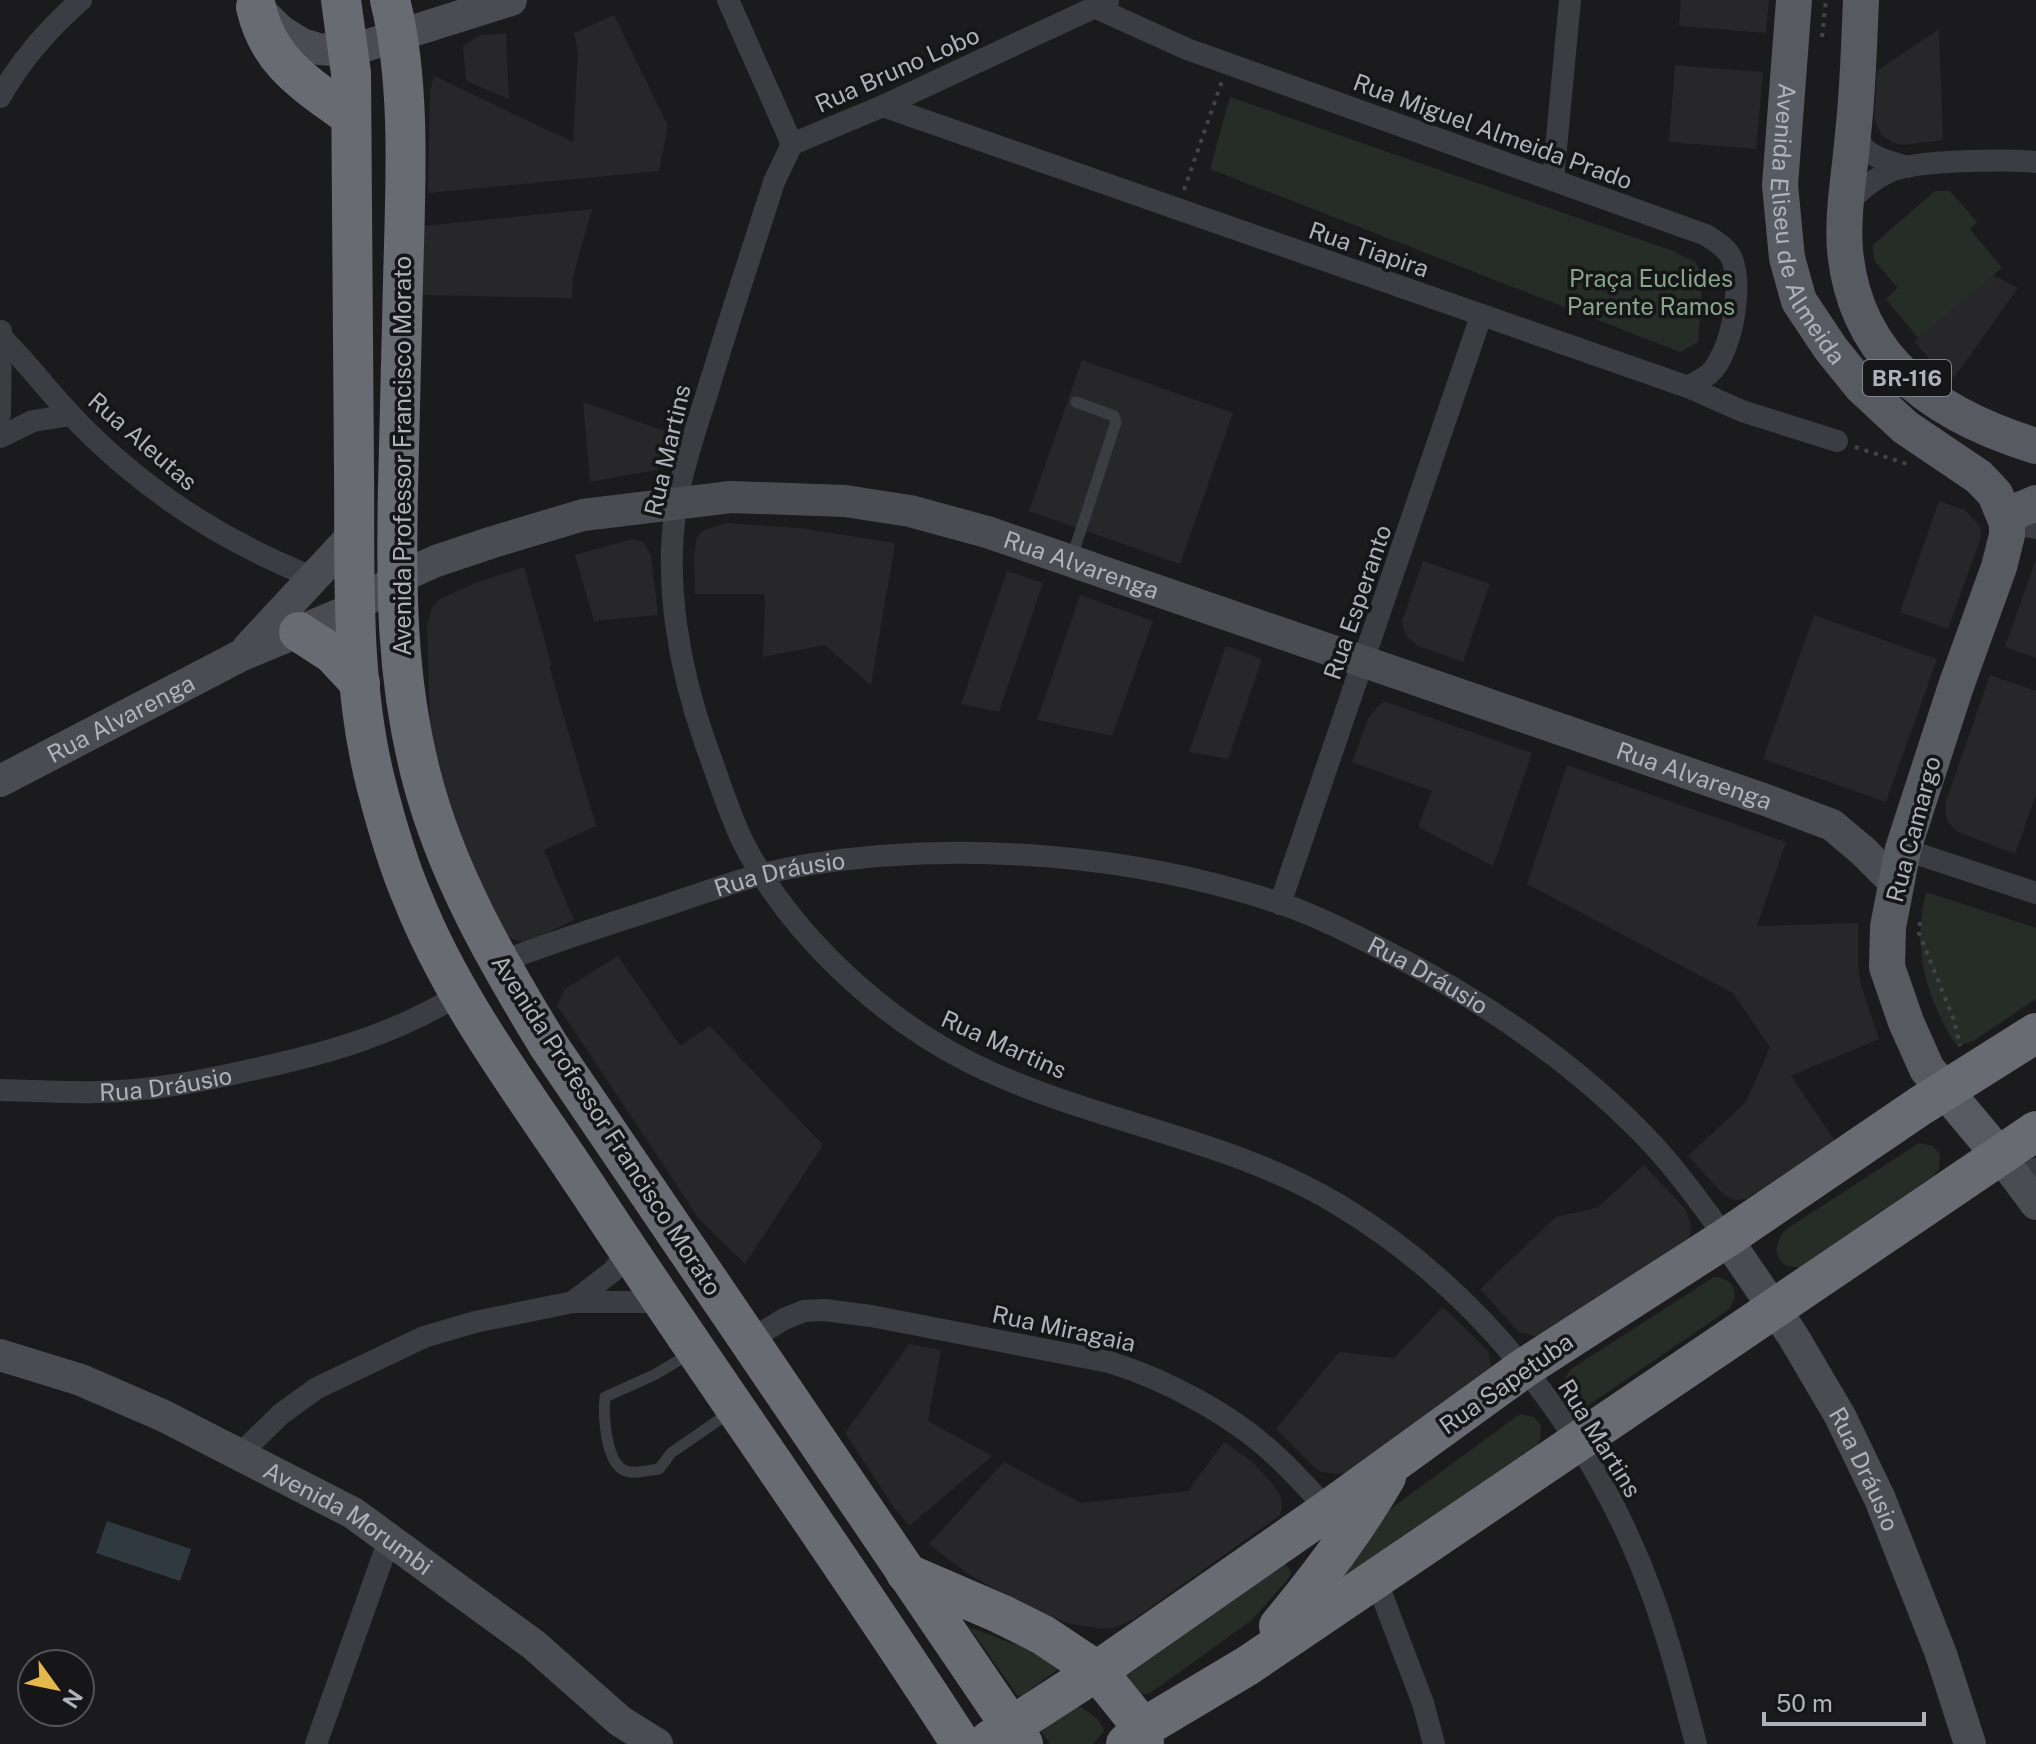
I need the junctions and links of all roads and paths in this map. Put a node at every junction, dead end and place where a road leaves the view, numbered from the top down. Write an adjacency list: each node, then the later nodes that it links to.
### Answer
1 (81, 0): 13 (street)
2 (341, 0): 11 (highway, Avenida Professor Francisco Morato)
3 (728, 0): 18 (street)
4 (1570, 0): 21 (street)
5 (1794, 0): 35 (main road, Avenida Eliseu de Almeida / BR-116)
6 (1861, 0): 17 (main road, Avenida Eliseu de Almeida / BR-116)
7 (501, 2): 10 (street)
8 (255, 4): 11 (street); 16 (highway)
9 (1102, 4): 12 (street, Rua Miguel Almeida Prado); 15 (street, Rua Bruno Lobo)
10 (394, 17): 11 (street); 39 (highway, Avenida Professor Francisco Morato)
11 (349, 51): 16 (highway, Avenida Professor Francisco Morato)
12 (1228, 63): 21 (street, Rua Miguel Almeida Prado); 23 (path)
13 (6, 72): 14 (street)
14 (0, 97)
15 (883, 106): 18 (street, Rua Bruno Lobo); 23 (street, Rua Tiapira)
16 (351, 117): 36 (highway, Avenida Professor Francisco Morato)
17 (1854, 131): 20 (street); 22 (main road, Avenida Eliseu de Almeida / BR-116)
18 (792, 144): 34 (street, Rua Martins)
19 (2036, 162): 20 (street)
20 (1907, 167): 22 (street)
21 (1553, 180): 27 (street, Rua Miguel Almeida Prado)
22 (1845, 206): 33 (main road, Avenida Eliseu de Almeida / BR-116)
23 (1177, 209): 24 (street, Rua Tiapira)
24 (1481, 316): 27 (street, Rua Tiapira); 43 (street, Rua Esperanto)
25 (0, 323): 26 (street)
26 (1, 337): 29 (street); 30 (street, Rua Aleutas)
27 (1688, 387): 32 (street, Rua Tiapira)
28 (1076, 402): 37 (lane)
29 (0, 414)
30 (71, 415): 31 (street); 38 (street, Rua Aleutas)
31 (0, 437)
32 (1837, 441)
33 (2036, 446)
34 (677, 502): 37 (street, Rua Alvarenga); 39 (street, Rua Alvarenga); 47 (street, Rua Martins)
35 (2026, 516): 46 (main road, Rua Camargo / BR-116)
36 (355, 533): 38 (street, Rua Alvarenga); 40 (highway, Avenida Professor Francisco Morato)
37 (1071, 561): 43 (street, Rua Alvarenga)
38 (315, 578): 42 (street, Rua Alvarenga)
39 (396, 579): 40 (street, Rua Alvarenga); 51 (highway, Avenida Professor Francisco Morato)
40 (355, 608): 41 (street, Rua Alvarenga); 44 (highway, Avenida Professor Francisco Morato)
41 (299, 632): 42 (street, Rua Alvarenga); 44 (highway)
42 (240, 656): 45 (street, Rua Alvarenga)
43 (1365, 661): 46 (street, Rua Alvarenga); 49 (street, Rua Esperanto)
44 (360, 683): 52 (highway, Avenida Professor Francisco Morato)
45 (0, 781)
46 (1899, 866): 48 (street, Rua Alvarenga); 54 (main road, Rua Camargo / BR-116)
47 (763, 874): 49 (street, Rua Dráusio); 51 (street, Rua Dráusio); 66 (street, Rua Martins)
48 (2036, 893)
49 (1280, 904): 58 (street, Rua Dráusio)
50 (1920, 920): 54 (path)
51 (498, 963): 63 (highway, Avenida Professor Francisco Morato)
52 (460, 994): 55 (street, Rua Dráusio); 59 (highway, Avenida Professor Francisco Morato)
53 (2036, 1033): 54 (highway, Rua Sapetuba)
54 (1958, 1082): 56 (main road, Rua Camargo / BR-116); 58 (highway, Rua Sapetuba)
55 (0, 1090)
56 (2027, 1157): 57 (street, Rua Camargo / BR-116); 62 (highway)
57 (2036, 1204)
58 (1726, 1238): 62 (street, Rua Dráusio); 66 (highway, Rua Sapetuba)
59 (628, 1251): 60 (street); 61 (highway, Avenida Professor Francisco Morato)
60 (573, 1302): 61 (street); 69 (street)
61 (663, 1302): 64 (highway, Avenida Professor Francisco Morato)
62 (1773, 1309): 68 (highway); 86 (street, Rua Dráusio)
63 (750, 1340): 71 (street, Rua Miragaia); 73 (highway, Avenida Professor Francisco Morato)
64 (695, 1350): 67 (highway, Avenida Professor Francisco Morato); 67 (lane)
65 (0, 1355): 69 (street, Avenida Morumbi)
66 (1524, 1368): 68 (street, Rua Martins); 70 (highway, Rua Sapetuba)
67 (735, 1409): 83 (highway, Avenida Professor Francisco Morato)
68 (1576, 1441): 74 (highway); 85 (street, Rua Martins)
69 (240, 1454): 72 (street, Avenida Morumbi)
70 (1394, 1463): 71 (highway, Rua Sapetuba); 77 (highway)
71 (1328, 1510): 76 (highway, Rua Sapetuba)
72 (390, 1537): 81 (street); 82 (street, Avenida Morumbi)
73 (906, 1573): 75 (highway); 79 (highway, Avenida Professor Francisco Morato)
74 (1375, 1577): 77 (highway); 84 (street)
75 (1050, 1640): 76 (highway); 78 (highway)
76 (1129, 1648): 78 (highway, Rua Sapetuba)
77 (1247, 1666): 80 (highway)
78 (1097, 1671): 79 (highway, Rua Sapetuba); 80 (highway)
79 (1006, 1738)
80 (1138, 1739)
81 (316, 1744)
82 (657, 1744)
83 (961, 1744)
84 (1434, 1744)
85 (1696, 1744)
86 (1970, 1744)

